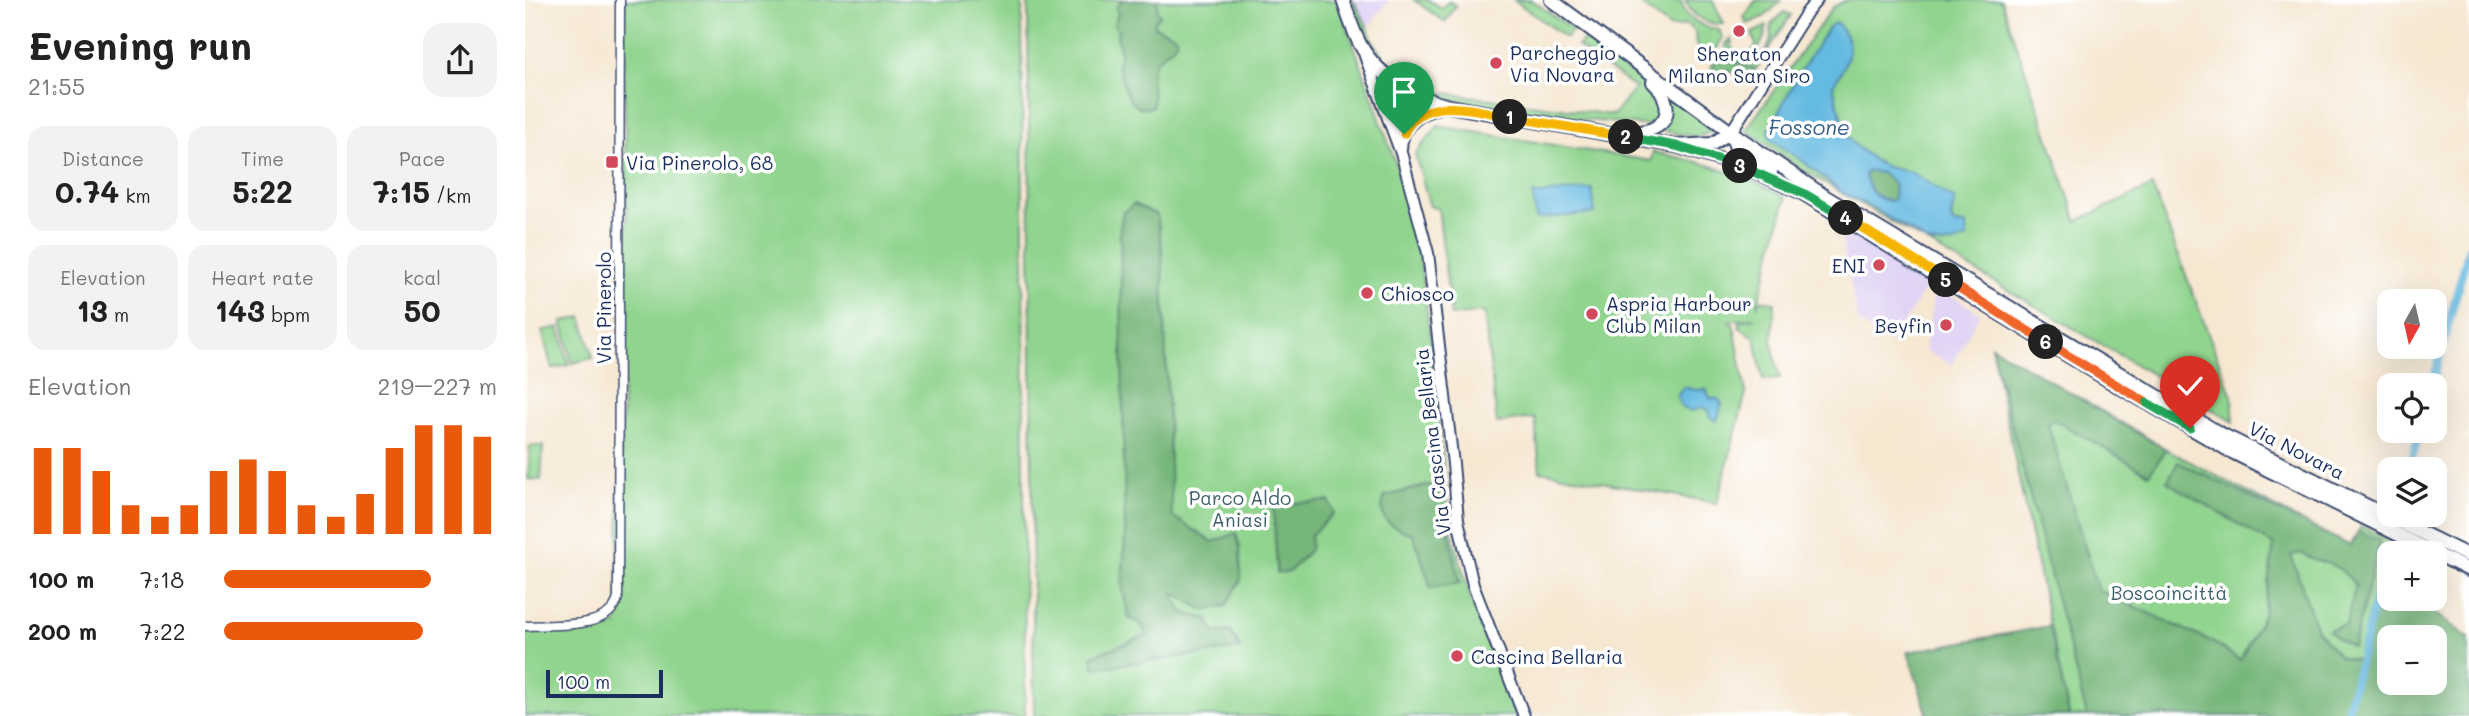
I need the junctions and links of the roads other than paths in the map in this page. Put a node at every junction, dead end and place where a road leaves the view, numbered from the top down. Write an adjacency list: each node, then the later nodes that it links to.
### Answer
1 (620, 0): 15 (street, Via Pinerolo)
2 (1343, 0): 5 (main road, Via Cascina Bellaria)
3 (1551, 0): 6 (main road, Via Novara)
4 (1817, 0): 8 (street)
5 (1361, 47): 7 (main road, Via Cascina Bellaria); 11 (street, Via Cascina Bellaria)
6 (1625, 57): 8 (main road, Via Novara); 9 (main road)
7 (1449, 106): 9 (main road, Via Cascina Bellaria); 11 (street, Via Cascina Bellaria)
8 (1731, 132): 10 (main road); 12 (main road); 13 (main road, Via Novara)
9 (1617, 136): 10 (main road, Via Cascina Bellaria)
10 (1676, 146): 12 (main road, Via Novara)
11 (1402, 156): 16 (street, Via Cascina Bellaria)
12 (1803, 193): 14 (main road, Via Novara)
13 (2469, 556)
14 (2469, 570)
15 (525, 626)
16 (1524, 716)

